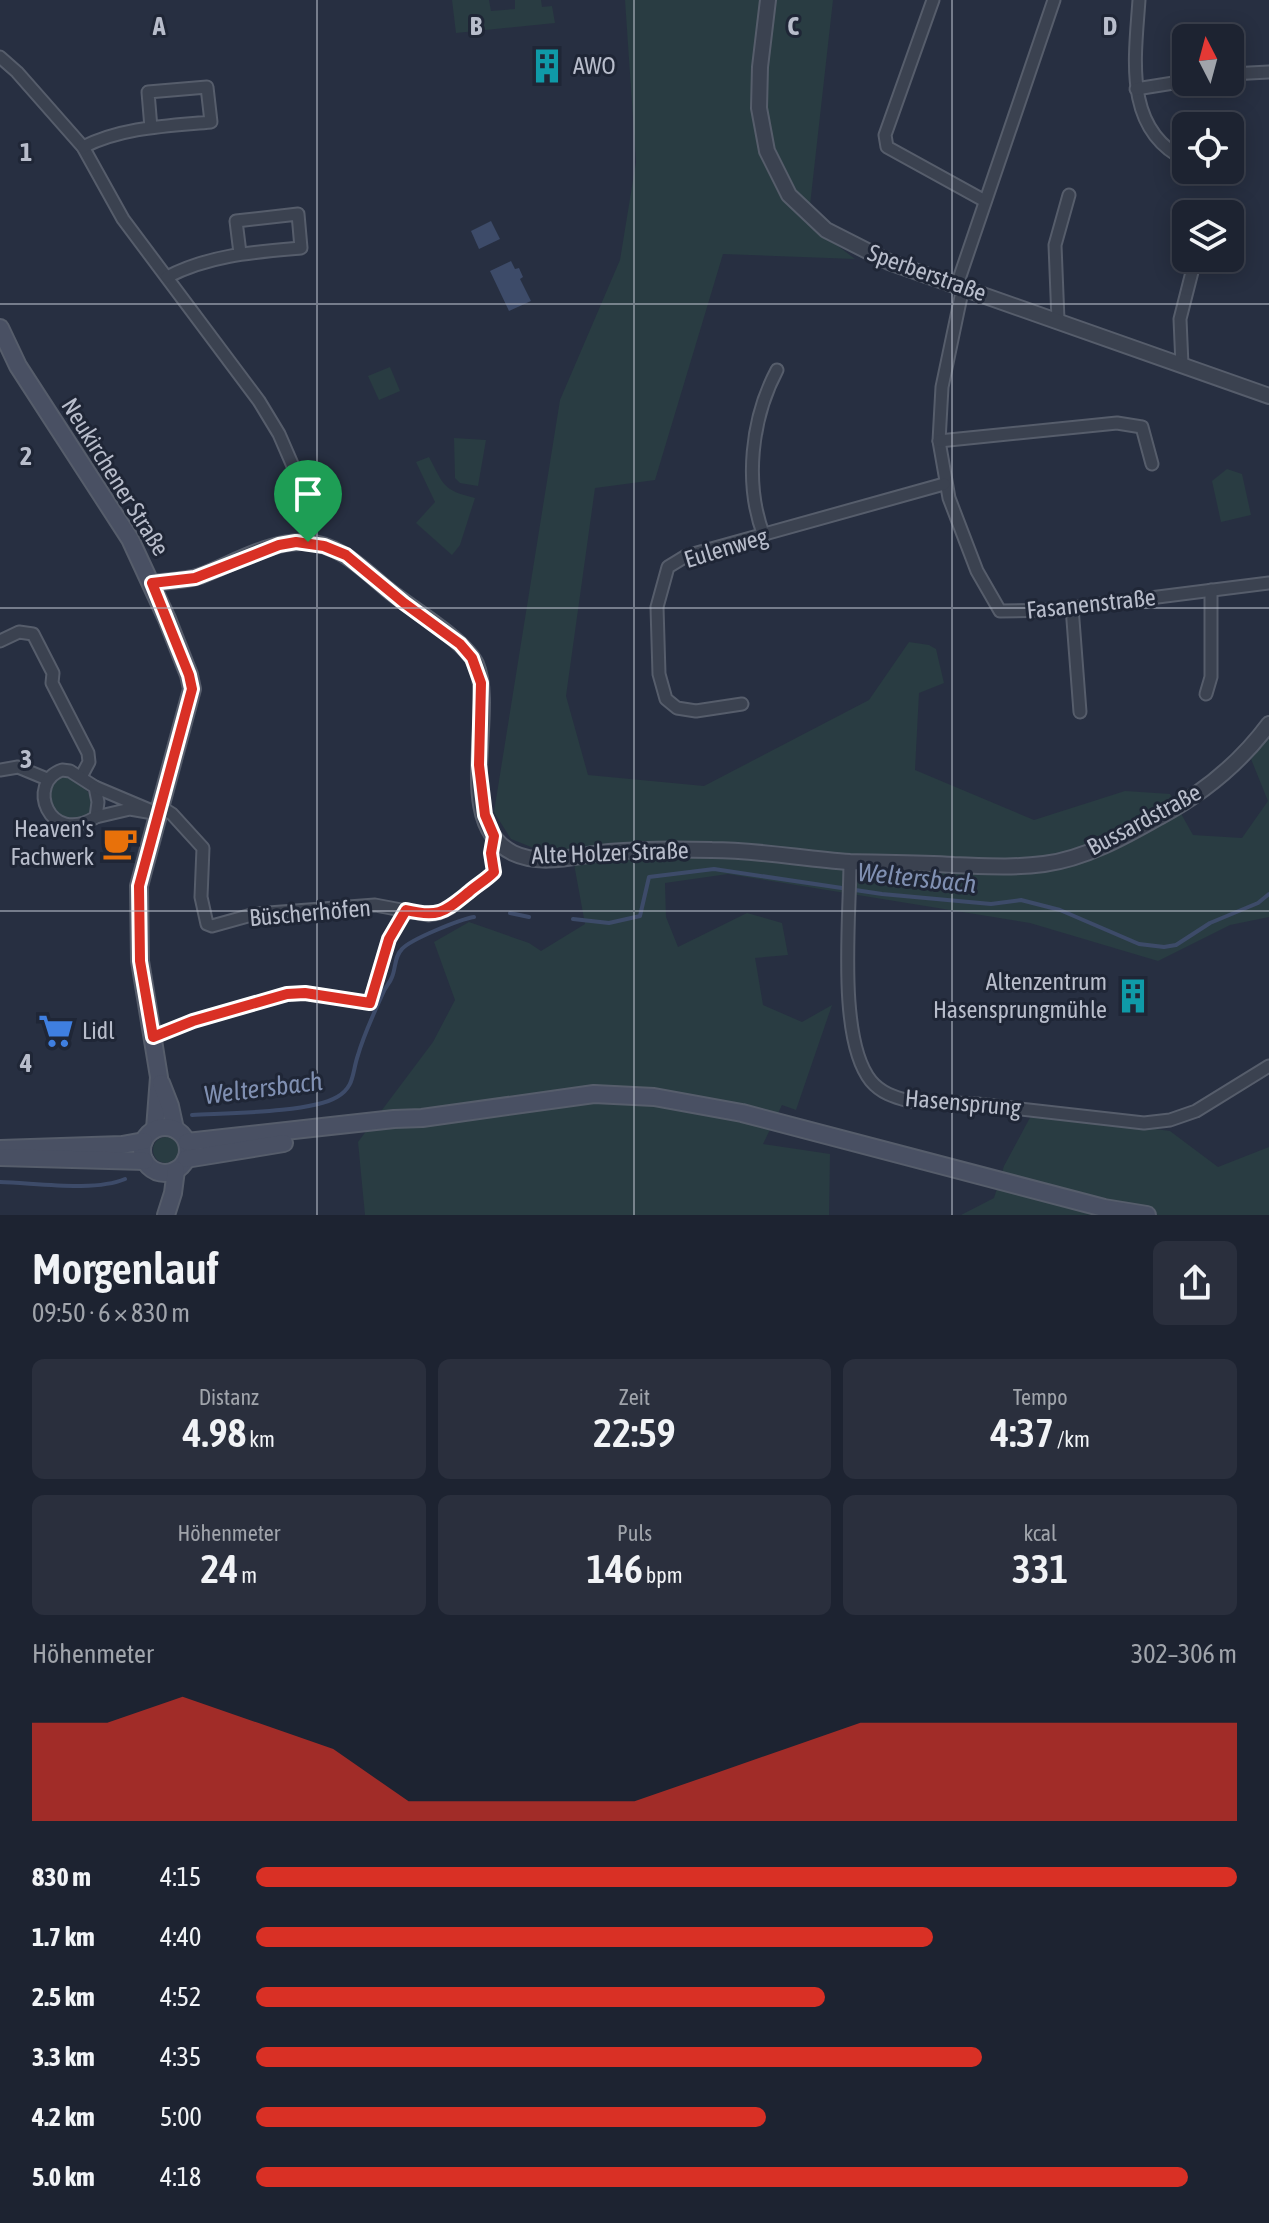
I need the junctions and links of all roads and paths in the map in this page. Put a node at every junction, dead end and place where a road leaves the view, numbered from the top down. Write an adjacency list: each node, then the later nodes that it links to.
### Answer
1 (768, 0): 18 (street, Sperberstraße)
2 (933, 0): 14 (street)
3 (1054, 0): 14 (street, Fasanenstraße)
4 (1139, 0): 9 (street)
5 (0, 57): 11 (street)
6 (1269, 72): 7 (street)
7 (1244, 73)
8 (1172, 83): 9 (street)
9 (1136, 89): 12 (street)
10 (151, 128): 10 (street); 11 (street)
11 (83, 147): 17 (street)
12 (1172, 151)
13 (1069, 195): 19 (street)
14 (985, 201): 18 (street, Fasanenstraße)
15 (240, 253): 15 (street); 17 (street)
16 (1192, 272): 21 (street)
17 (167, 277): 28 (street)
18 (960, 286): 19 (street, Sperberstraße); 24 (street, Fasanenstraße)
19 (1058, 320): 21 (street, Sperberstraße)
20 (0, 328): 29 (main road, Neukirchener Straße)
21 (1182, 365): 23 (street, Sperberstraße)
22 (777, 370): 27 (street)
23 (1269, 396)
24 (939, 441): 25 (street); 26 (street, Fasanenstraße)
25 (1152, 464)
26 (944, 484): 27 (street, Eulenweg); 32 (street, Fasanenstraße)
27 (764, 536): 35 (street, Eulenweg)
28 (308, 542): 29 (street); 44 (street)
29 (152, 583): 42 (main road, Neukirchener Straße)
30 (1269, 583): 31 (street, Fasanenstraße)
31 (1211, 590): 32 (street, Fasanenstraße); 34 (street)
32 (1072, 607): 36 (street)
33 (0, 641): 39 (street)
34 (1206, 694)
35 (742, 704)
36 (1080, 712)
37 (1269, 724): 45 (street, Bussardstraße)
38 (0, 770): 40 (street)
39 (81, 777): 40 (street); 41 (street)
40 (47, 779): 43 (street)
41 (95, 787): 42 (street); 43 (street)
42 (160, 811): 43 (street); 46 (street, Büscherhöfen); 47 (main road, Neukirchener Straße)
43 (96, 817)
44 (494, 836): 45 (street, Alte Holzer Straße); 46 (street, Büscherhöfen)
45 (850, 862): 48 (street, Hasensprung)
46 (406, 910): 47 (street, Büscherhöfen)
47 (153, 1037): 49 (main road, Neukirchener Straße)
48 (1269, 1066)
49 (159, 1077): 50 (main road, Neukirchener Straße); 51 (main road, Neukirchener Straße)
50 (175, 1129): 51 (main road); 54 (main road)
51 (150, 1135): 52 (main road); 55 (main road, Neukirchener Straße)
52 (0, 1149)
53 (0, 1157): 55 (main road)
54 (183, 1157): 55 (main road); 56 (main road); 57 (main road)
55 (151, 1166): 56 (main road, Neukirchener Straße)
56 (165, 1215)
57 (1147, 1215)

